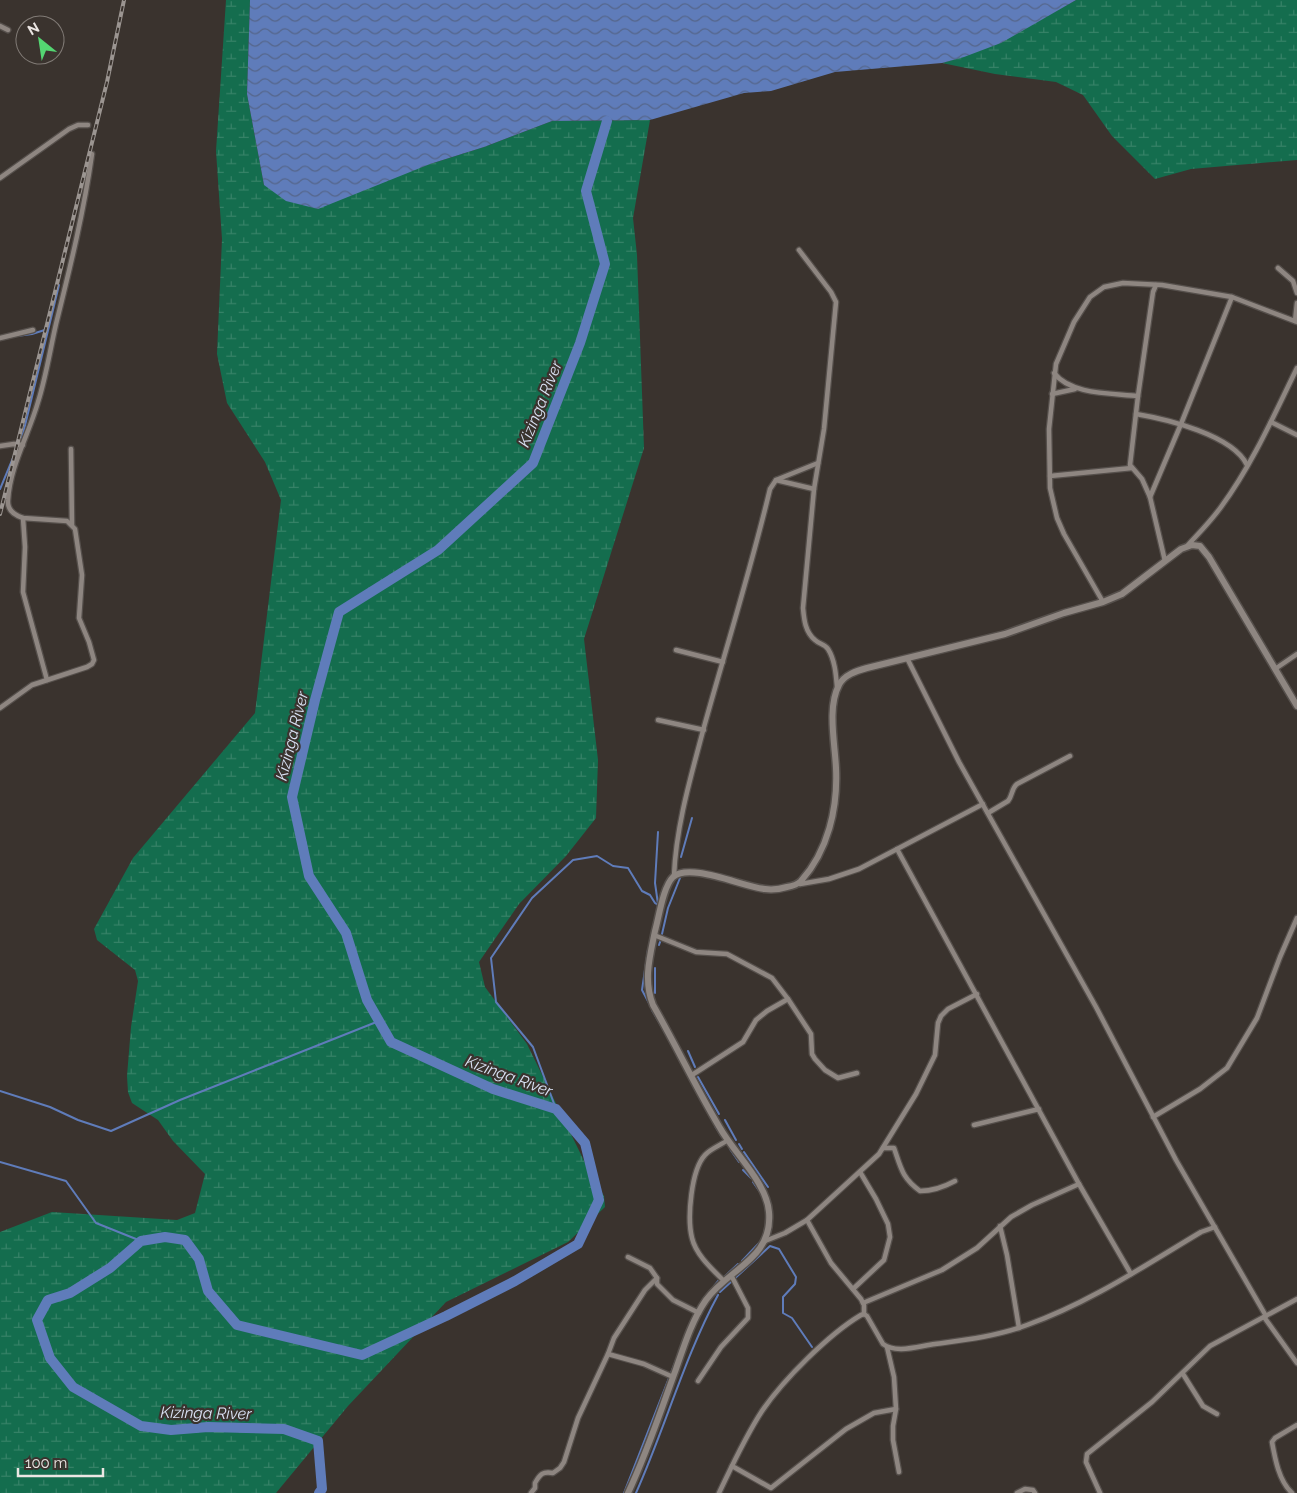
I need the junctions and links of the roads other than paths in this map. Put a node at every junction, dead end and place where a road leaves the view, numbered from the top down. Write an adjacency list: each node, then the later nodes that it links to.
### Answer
1 (0, 26): 2 (street)
2 (8, 30)
3 (88, 125): 5 (street)
4 (92, 154): 24 (street)
5 (0, 178)
6 (798, 250): 27 (street)
7 (1278, 268): 9 (street)
8 (1156, 285): 10 (street); 16 (street); 19 (street)
9 (1297, 293)
10 (1232, 297): 12 (street); 22 (street)
11 (1297, 303): 12 (street)
12 (1296, 322)
13 (33, 330): 14 (street)
14 (0, 338)
15 (1297, 368): 21 (street)
16 (1054, 373): 17 (street); 18 (street)
17 (1076, 389): 18 (street); 19 (street)
18 (1052, 394): 30 (street)
19 (1138, 396): 20 (street)
20 (1136, 414): 22 (street); 29 (street)
21 (1271, 422): 23 (street); 28 (street)
22 (1181, 424): 28 (street); 33 (street)
23 (1297, 435)
24 (23, 445): 25 (street); 34 (street)
25 (0, 446)
26 (71, 449): 35 (street)
27 (818, 463): 31 (street); 32 (street)
28 (1247, 465): 36 (street)
29 (1132, 468): 30 (street); 33 (street)
30 (1050, 476): 38 (street)
31 (776, 480): 32 (street); 42 (street)
32 (814, 489): 45 (street)
33 (1150, 497): 37 (street)
34 (23, 518): 35 (street); 44 (street)
35 (72, 525): 44 (street)
36 (1188, 545): 37 (street); 43 (street)
37 (1165, 561): 38 (street)
38 (1103, 602): 41 (street)
39 (676, 650): 42 (street)
40 (1297, 654): 43 (street)
41 (907, 658): 45 (street); 51 (street)
42 (723, 662): 49 (street)
43 (1276, 669): 46 (street)
44 (48, 680): 47 (street)
45 (838, 687): 55 (street)
46 (1297, 706)
47 (0, 708)
48 (658, 720): 49 (street)
49 (704, 730): 54 (street)
50 (1070, 756): 52 (street)
51 (983, 804): 52 (street); 53 (street)
52 (988, 813): 63 (street)
53 (896, 849): 55 (street); 58 (street)
54 (674, 876): 55 (street); 57 (street)
55 (798, 884)
56 (1297, 918): 63 (street)
57 (654, 935): 59 (street); 61 (street)
58 (977, 994): 62 (street); 66 (street)
59 (788, 999): 60 (street); 61 (street)
60 (857, 1073)
61 (692, 1075): 65 (street)
62 (1039, 1109): 64 (street); 69 (street)
63 (1153, 1117): 71 (street)
64 (974, 1125)
65 (728, 1140): 75 (street); 80 (street)
66 (883, 1148): 67 (street); 68 (street)
67 (860, 1172): 70 (street); 81 (street)
68 (955, 1181)
69 (1079, 1184): 72 (street); 77 (street)
70 (807, 1220): 75 (street); 81 (street)
71 (1211, 1220): 73 (street); 74 (street)
72 (1000, 1226): 83 (street); 87 (street)
73 (1215, 1227): 74 (street); 86 (street)
74 (1200, 1232): 77 (street)
75 (765, 1241): 78 (street)
76 (628, 1257): 79 (street)
77 (1131, 1274): 87 (street)
78 (731, 1275): 80 (street); 93 (street)
79 (656, 1278): 84 (street); 89 (street)
80 (724, 1281): 84 (street)
81 (853, 1289): 83 (street)
82 (1297, 1299): 86 (street)
83 (863, 1303): 85 (street)
84 (699, 1313): 92 (street)
85 (864, 1314): 88 (street); 97 (street)
86 (1265, 1317): 90 (street); 91 (street)
87 (1019, 1328): 88 (street)
88 (887, 1347): 94 (street)
89 (608, 1354): 92 (street); 99 (street)
90 (1297, 1364)
91 (1183, 1374): 95 (street); 104 (street)
92 (673, 1377): 100 (street)
93 (698, 1382)
94 (896, 1409): 97 (street); 98 (street)
95 (1217, 1414)
96 (1297, 1425): 105 (street)
97 (732, 1466): 101 (street)
98 (899, 1472)
99 (531, 1493)
100 (628, 1493)
101 (719, 1493)
102 (1017, 1493): 103 (street)
103 (1035, 1493)
104 (1100, 1493)
105 (1292, 1493)

